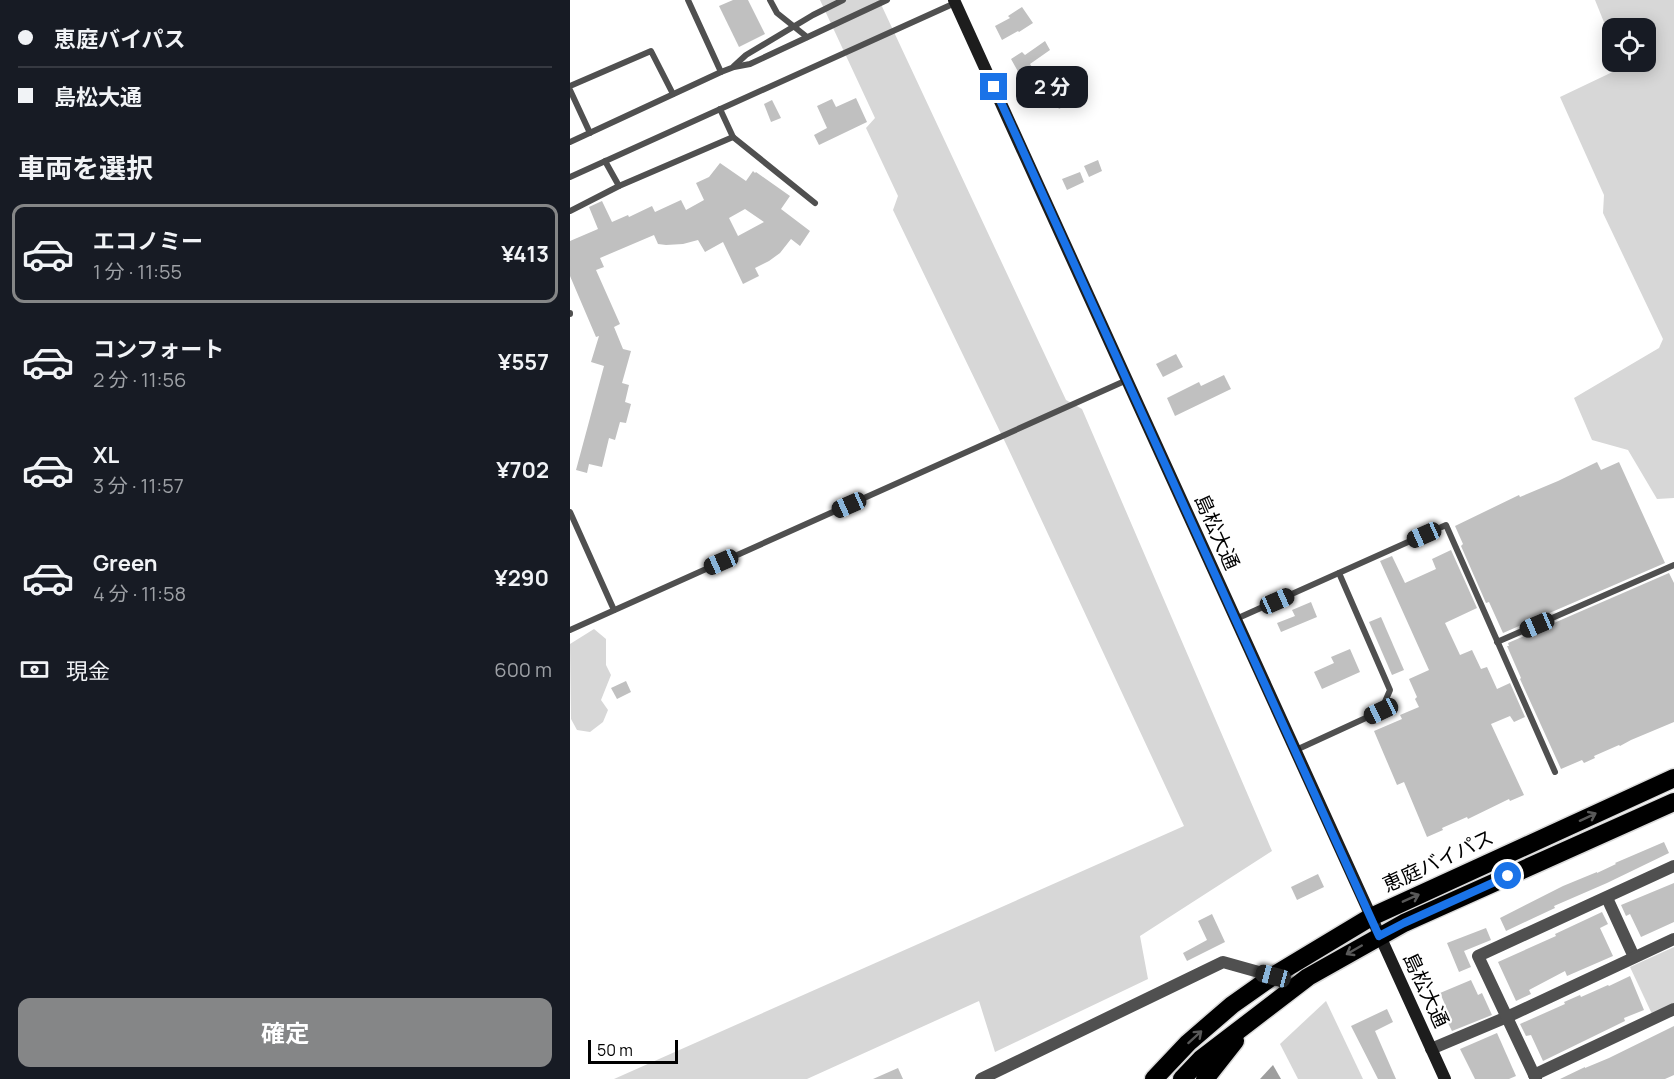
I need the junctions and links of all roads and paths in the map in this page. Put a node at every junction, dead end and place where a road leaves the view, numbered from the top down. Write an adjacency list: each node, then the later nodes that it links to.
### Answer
1 (688, 0): 9 (lane)
2 (770, 0): 6 (lane)
3 (843, 0): 6 (lane)
4 (887, 0): 7 (lane)
5 (957, 1): 12 (lane); 21 (street, 島松大通)
6 (793, 27): 7 (lane); 8 (lane)
7 (807, 37): 8 (lane)
8 (734, 67): 9 (lane)
9 (721, 72): 11 (lane)
10 (570, 88): 11 (lane); 13 (lane)
11 (673, 94): 13 (lane)
12 (720, 109): 14 (lane); 16 (lane)
13 (590, 133): 15 (lane)
14 (733, 137): 18 (lane); 19 (lane)
15 (570, 142)
16 (605, 161): 17 (lane); 18 (lane)
17 (570, 177)
18 (619, 186): 20 (lane)
19 (815, 203)
20 (570, 210)
21 (1127, 380): 25 (lane); 26 (street, 島松大通)
22 (570, 512): 25 (lane)
23 (1674, 565): 28 (lane)
24 (1339, 573): 26 (lane); 28 (lane); 29 (lane)
25 (614, 610): 27 (lane)
26 (1235, 619): 29 (street, 島松大通)
27 (570, 630)
28 (1497, 642): 30 (lane)
29 (1295, 750): 35 (street, 島松大通)
30 (1555, 772)
31 (1674, 778): 35 (highway, 恵庭バイパス, one-way to 31)
32 (1674, 802): 36 (highway)
33 (1674, 866): 34 (street)
34 (1607, 898): 38 (street); 41 (street)
35 (1371, 917): 36 (street, 島松大通); 39 (highway, 恵庭バイパス)
36 (1379, 936): 42 (highway, one-way to 42); 43 (street, 島松大通)
37 (1674, 939): 38 (street)
38 (1634, 957): 41 (street)
39 (1273, 976): 45 (street); 46 (highway, 恵庭バイパス, one-way to 39)
40 (1674, 1009): 44 (street)
41 (1507, 1017): 43 (street); 44 (street)
42 (1249, 1023): 47 (highway); 48 (highway)
43 (1431, 1049): 49 (street, 島松大通)
44 (1535, 1077)
45 (981, 1079)
46 (1154, 1079)
47 (1182, 1079)
48 (1205, 1079)
49 (1445, 1079)

